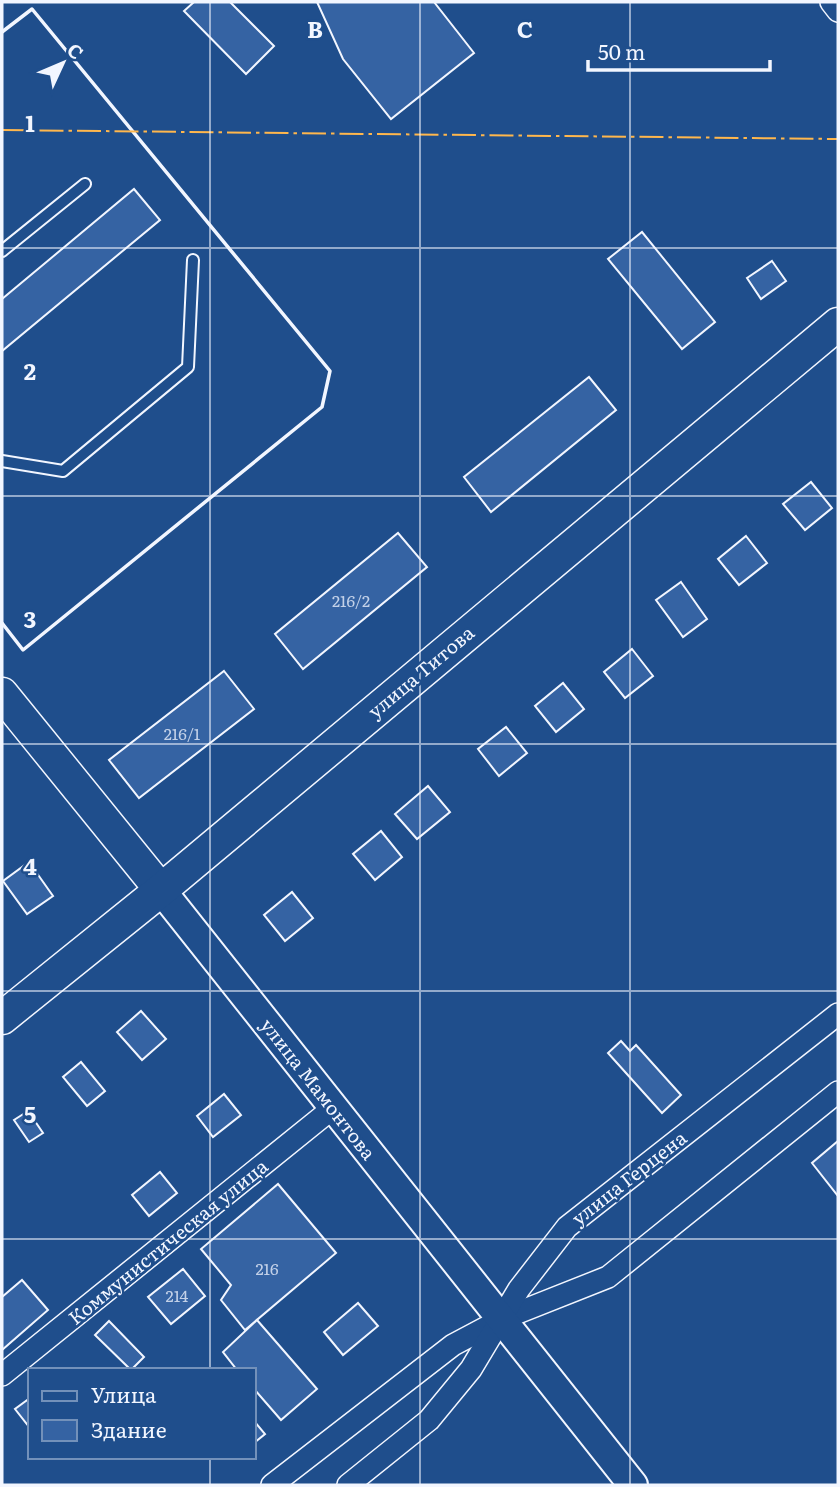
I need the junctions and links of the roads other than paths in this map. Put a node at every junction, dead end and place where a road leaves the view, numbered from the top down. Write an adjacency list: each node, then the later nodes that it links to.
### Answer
1 (831, 2): 2 (street)
2 (838, 11)
3 (85, 184): 4 (lane)
4 (2, 251)
5 (193, 260): 7 (lane)
6 (838, 324): 9 (main road, улица Титова)
7 (2, 461)
8 (2, 694): 9 (main road, улица Мамонтова)
9 (161, 890): 11 (main road, улица Титова); 13 (street, улица Мамонтова)
10 (838, 1014): 14 (street, улица Герцена)
11 (2, 1018)
12 (838, 1092): 14 (street)
13 (333, 1108): 14 (street, улица Мамонтова); 15 (street, Коммунистическая улица)
14 (502, 1319): 16 (street); 17 (street, улица Герцена); 18 (street, улица Мамонтова)
15 (2, 1375)
16 (272, 1485)
17 (348, 1485)
18 (633, 1485)

